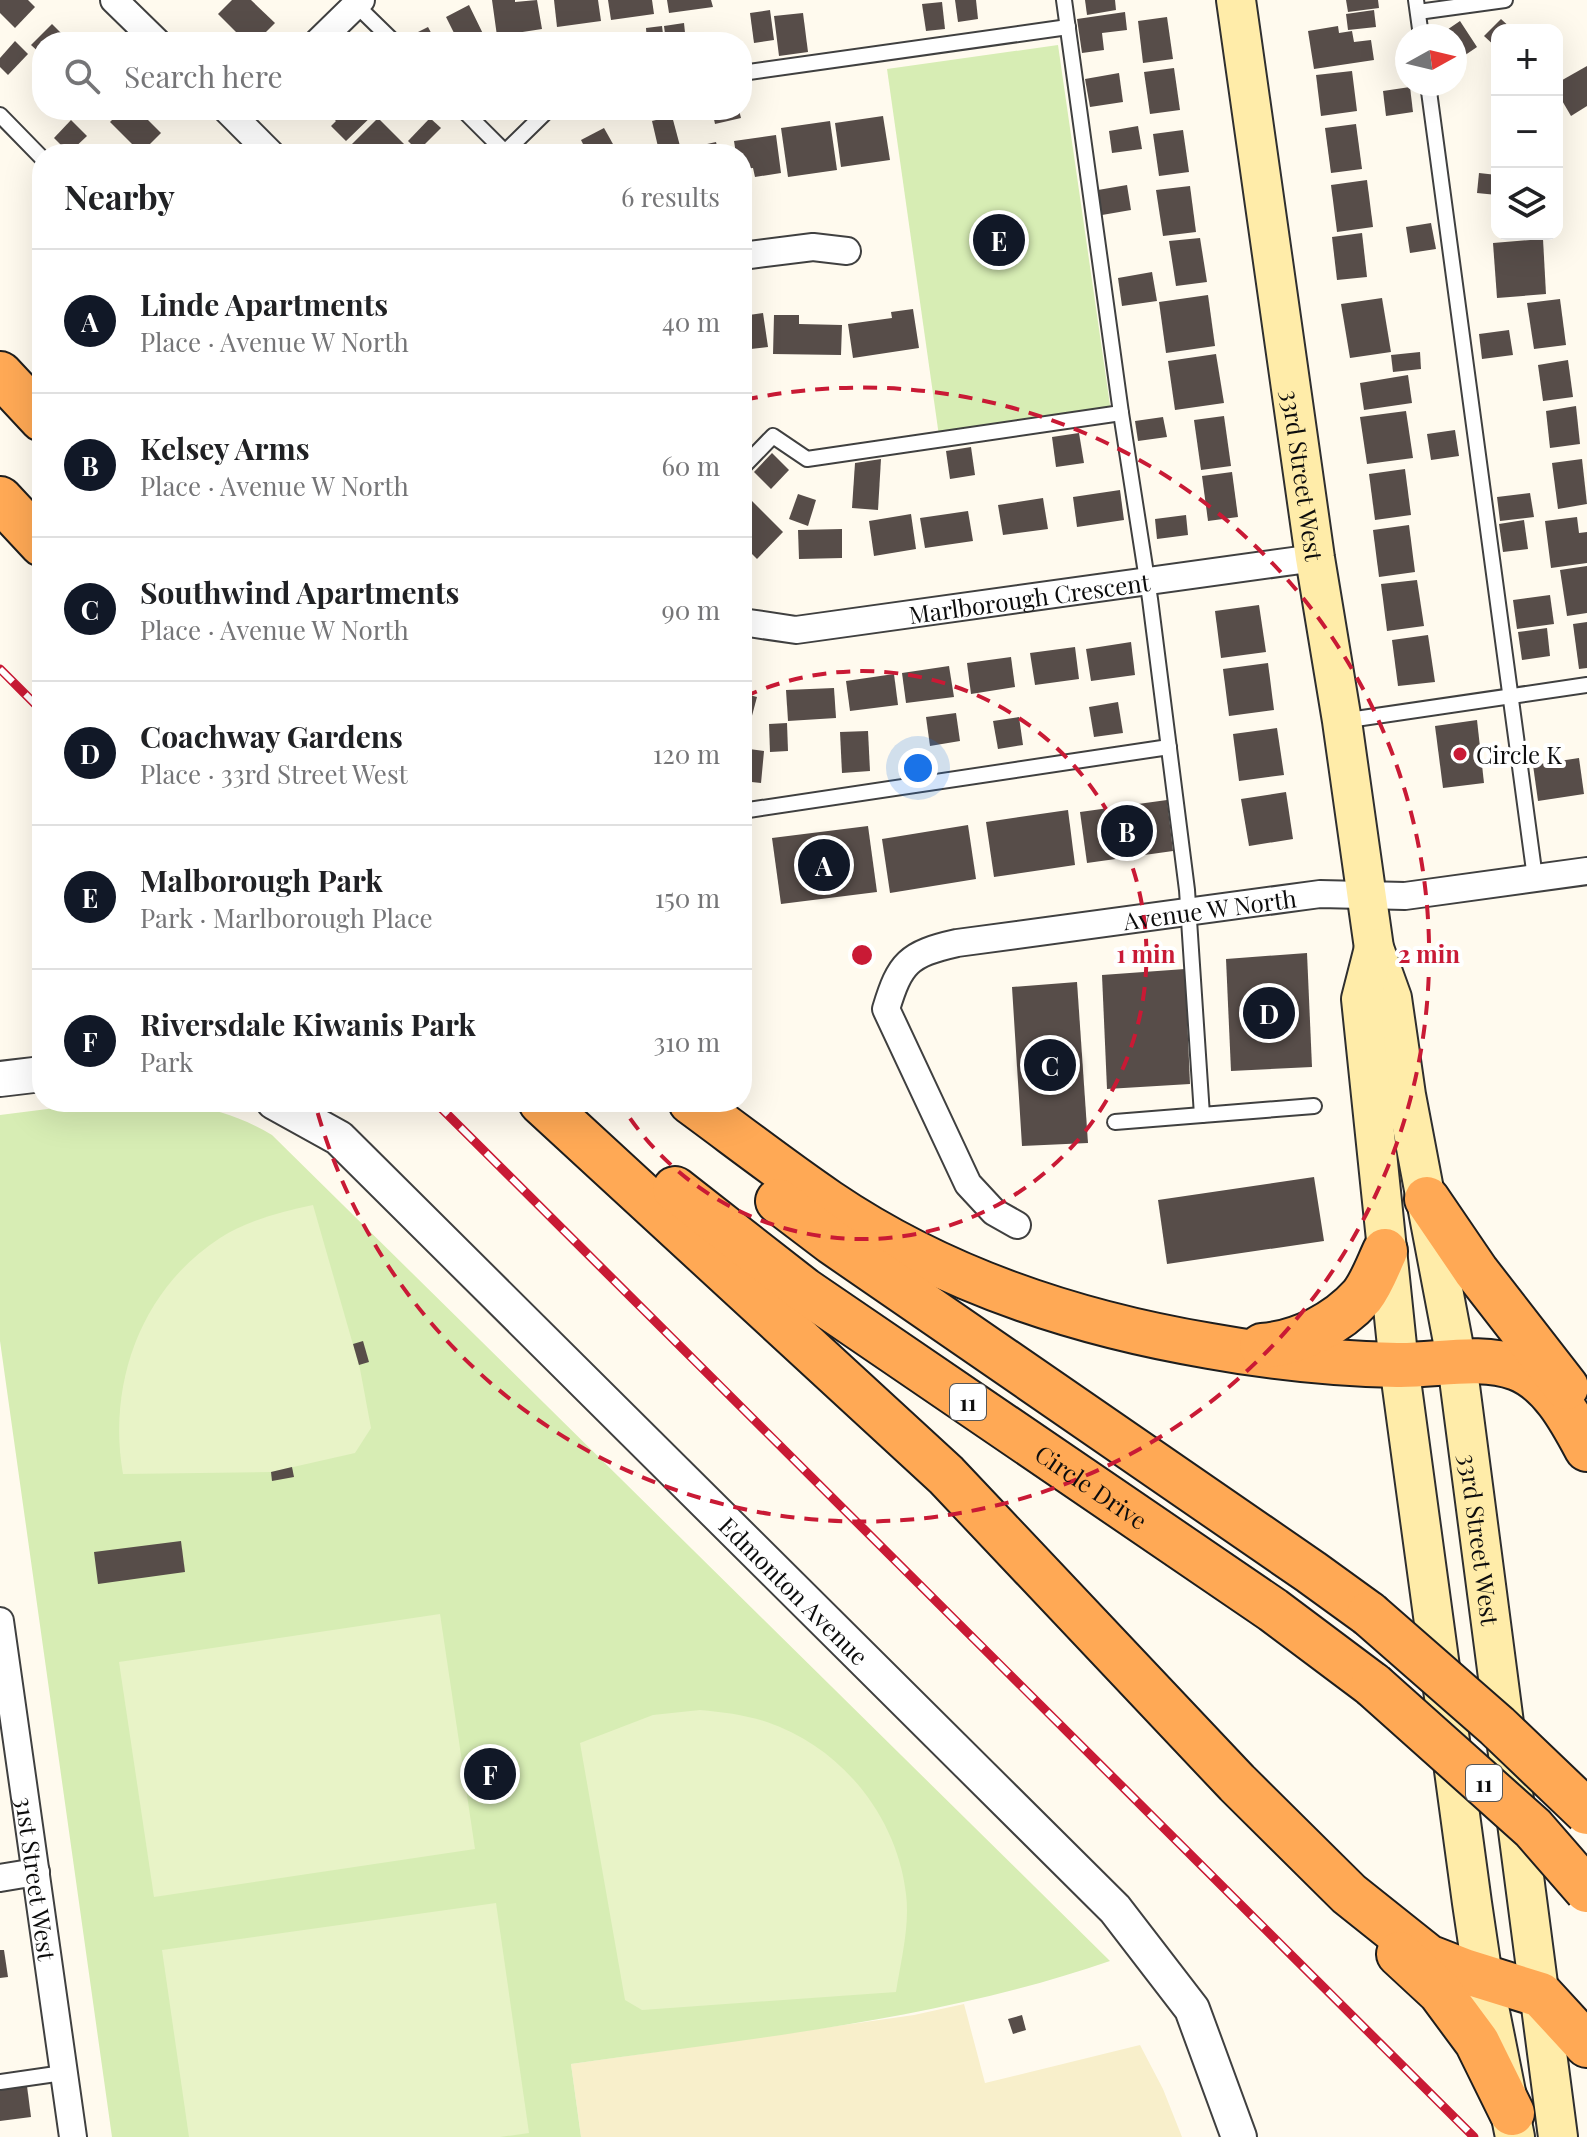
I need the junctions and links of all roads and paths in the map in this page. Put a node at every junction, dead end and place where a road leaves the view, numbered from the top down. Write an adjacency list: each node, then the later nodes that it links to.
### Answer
1 (114, 0): 8 (street)
2 (1064, 0): 7 (lane)
3 (1236, 0): 29 (main road, 33rd Street West)
4 (1505, 0): 6 (lane)
5 (356, 1): 9 (street); 10 (lane)
6 (1417, 6)
7 (1068, 27): 11 (lane); 25 (lane)
8 (147, 32)
9 (327, 32)
10 (385, 32)
11 (752, 72)
12 (1430, 96): 33 (lane)
13 (0, 115): 20 (lane)
14 (244, 120): 17 (street)
15 (473, 120): 18 (lane)
16 (538, 120): 19 (lane)
17 (263, 144)
18 (495, 144)
19 (513, 144)
20 (32, 148)
21 (847, 251): 22 (street)
22 (752, 255)
23 (0, 374): 24 (highway)
24 (32, 408)
25 (1121, 413): 26 (lane); 30 (lane)
26 (752, 458)
27 (0, 499): 28 (highway)
28 (32, 533)
29 (1315, 558): 30 (street, Marlborough Crescent); 34 (main road, 33rd Street West)
30 (1147, 581): 31 (street, Marlborough Crescent); 35 (lane)
31 (752, 623)
32 (1587, 685): 33 (lane)
33 (1510, 696): 34 (lane); 38 (lane)
34 (1342, 721): 39 (main road, 33rd Street West)
35 (1169, 747): 36 (lane); 40 (lane)
36 (752, 810)
37 (1587, 871): 38 (street, Avenue W North)
38 (1535, 878): 39 (street, Avenue W North)
39 (1365, 893): 40 (street, Avenue W North); 41 (main road, 33rd Street West)
40 (1189, 910): 50 (lane); 53 (street, Avenue W North)
41 (1374, 948): 52 (main road, 33rd Street West); 54 (main road, 33rd Street West)
42 (32, 1075): 43 (street)
43 (0, 1079)
44 (1314, 1106): 50 (lane)
45 (292, 1112): 74 (street, Edmonton Avenue)
46 (552, 1112): 66 (highway)
47 (588, 1112): 65 (highway, Circle Drive / 11, bridge)
48 (669, 1112): 62 (highway, 11, bridge)
49 (705, 1112): 55 (highway)
50 (1202, 1115): 51 (lane)
51 (1115, 1122)
52 (1427, 1199): 56 (main road, 33rd Street West); 58 (highway)
53 (1017, 1225)
54 (1385, 1251): 55 (highway); 57 (main road, 33rd Street West)
55 (1212, 1347): 57 (highway)
56 (1457, 1363): 57 (highway); 59 (highway); 68 (main road, 33rd Street West)
57 (1399, 1365): 67 (main road, 33rd Street West)
58 (1587, 1423)
59 (1587, 1449)
60 (0, 1621): 61 (street, 31st Street West)
61 (4, 1680): 63 (street, 31st Street West)
62 (1587, 1812)
63 (36, 1872): 64 (street); 70 (street, 31st Street West)
64 (0, 1878)
65 (1587, 1890)
66 (1349, 1894): 67 (highway); 72 (highway)
67 (1483, 1977): 68 (highway); 72 (main road, 33rd Street West)
68 (1541, 1995): 69 (highway); 75 (main road, 33rd Street West)
69 (1587, 2045)
70 (63, 2073): 71 (lane); 73 (street, 31st Street West)
71 (0, 2082)
72 (1514, 2125)
73 (73, 2137)
74 (1239, 2137)
75 (1558, 2137)

